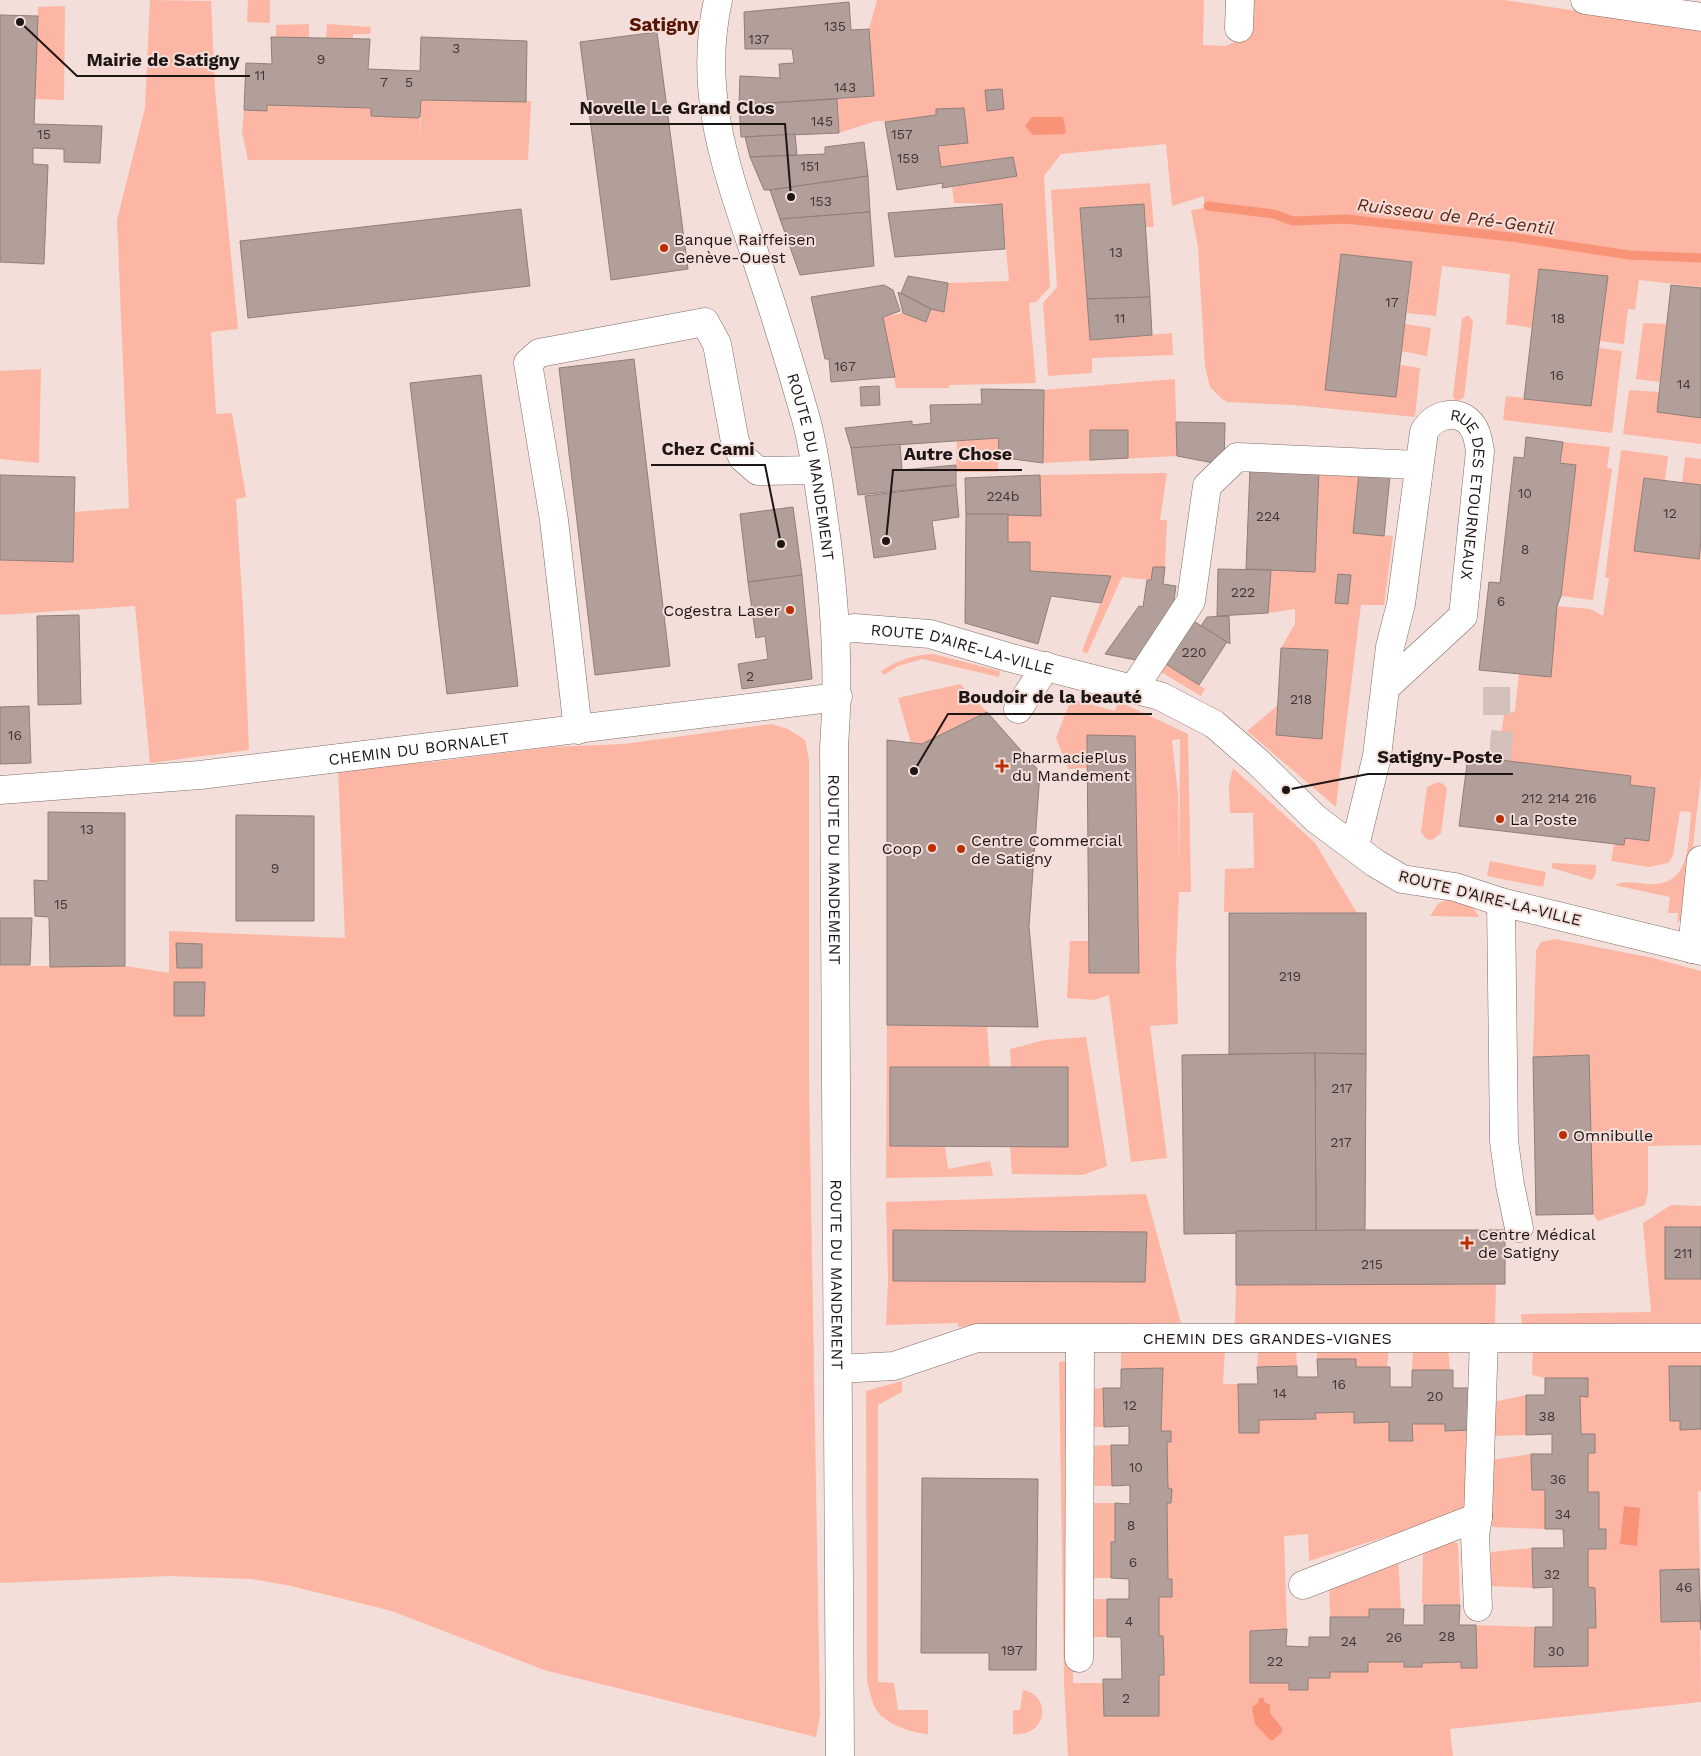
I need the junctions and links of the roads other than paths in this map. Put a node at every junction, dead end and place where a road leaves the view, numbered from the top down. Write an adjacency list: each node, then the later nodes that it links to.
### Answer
1 (718, 0): 7 (street, ROUTE DU MANDEMENT)
2 (1240, 0): 5 (street)
3 (1585, 0): 4 (street)
4 (1701, 17)
5 (1238, 28)
6 (1419, 465): 10 (street); 11 (street, RUE DES ETOURNEAUX); 11 (street, RUE DES ETOURNEAUX)
7 (816, 470): 8 (street, ROUTE DU MANDEMENT); 14 (street)
8 (836, 631): 9 (street, ROUTE D'AIRE-LA-VILLE); 12 (street, ROUTE DU MANDEMENT)
9 (1046, 666): 10 (street, ROUTE D'AIRE-LA-VILLE); 13 (street)
10 (1134, 688): 16 (street, ROUTE D'AIRE-LA-VILLE)
11 (1385, 688): 16 (street, RUE DES ETOURNEAUX)
12 (838, 697): 14 (street, CHEMIN DU BORNALET); 24 (street, ROUTE DU MANDEMENT)
13 (1018, 709)
14 (578, 730): 15 (street, CHEMIN DU BORNALET)
15 (0, 790)
16 (1355, 846): 18 (street, ROUTE D'AIRE-LA-VILLE)
17 (1701, 860): 19 (street)
18 (1501, 902): 19 (street, ROUTE D'AIRE-LA-VILLE); 20 (street)
19 (1696, 950)
20 (1519, 1228)
21 (1484, 1338): 22 (street, CHEMIN DES GRANDES-VIGNES); 23 (street, CHEMIN DES GRANDES-VIGNES); 25 (street)
22 (1701, 1338)
23 (1080, 1340): 24 (street, CHEMIN DES GRANDES-VIGNES); 28 (street)
24 (838, 1369): 29 (street, ROUTE DU MANDEMENT)
25 (1478, 1517): 26 (street); 27 (street)
26 (1303, 1585)
27 (1478, 1607)
28 (1080, 1658)
29 (840, 1756)

